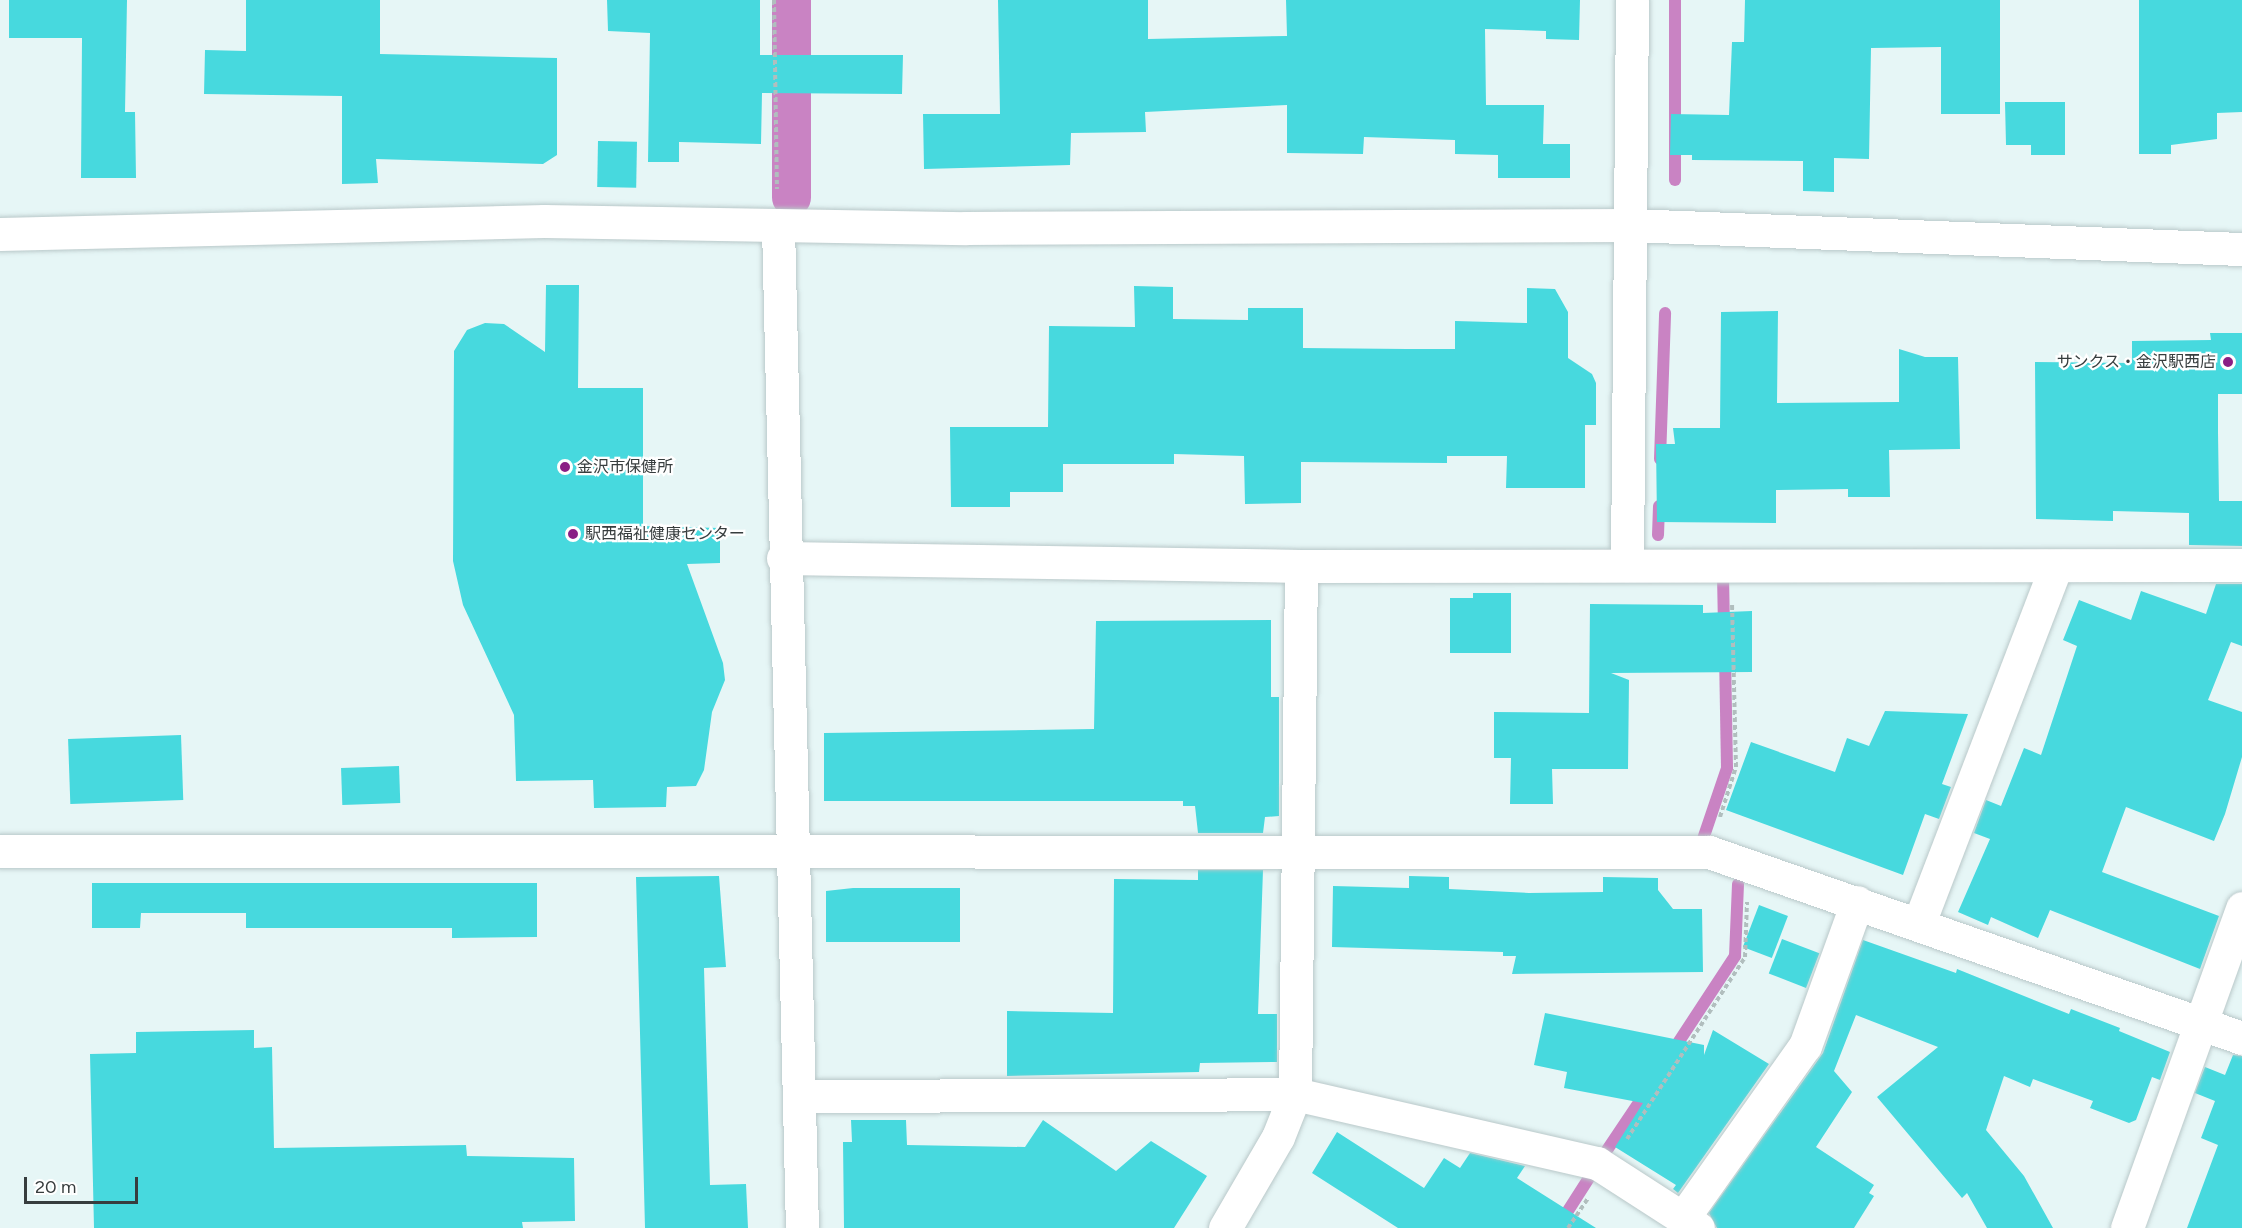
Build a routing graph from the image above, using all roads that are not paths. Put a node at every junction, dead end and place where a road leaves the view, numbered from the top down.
1 (1632, 0) edge
2 (1630, 225) junction
3 (778, 226) junction
4 (0, 234) edge
5 (2242, 249) edge
6 (783, 558) junction
7 (1627, 563) junction
8 (2242, 565) edge
9 (1301, 566) junction
10 (2055, 568) junction
11 (794, 848) junction
12 (0, 851) edge
13 (1298, 851) junction
14 (1857, 902) junction
15 (2242, 908) edge
16 (1919, 923) junction
17 (2199, 1023) junction
18 (2242, 1038) edge
19 (1295, 1094) junction
20 (799, 1096) junction
21 (1691, 1223) edge
22 (2132, 1227) edge
23 (802, 1228) edge
24 (1225, 1228) edge

1 - 2 street
2 - 3 street
2 - 5 street
2 - 7 street
3 - 4 street
3 - 6 street
6 - 9 street
6 - 11 street
7 - 9 street
7 - 10 street
8 - 10 street
9 - 13 street
10 - 16 street
11 - 12 street
11 - 13 street
11 - 20 street
13 - 14 street
13 - 19 street
14 - 16 street
14 - 21 street
15 - 17 street
16 - 17 street
17 - 18 street
17 - 22 street
19 - 20 street
19 - 21 street
19 - 24 street
20 - 23 street

